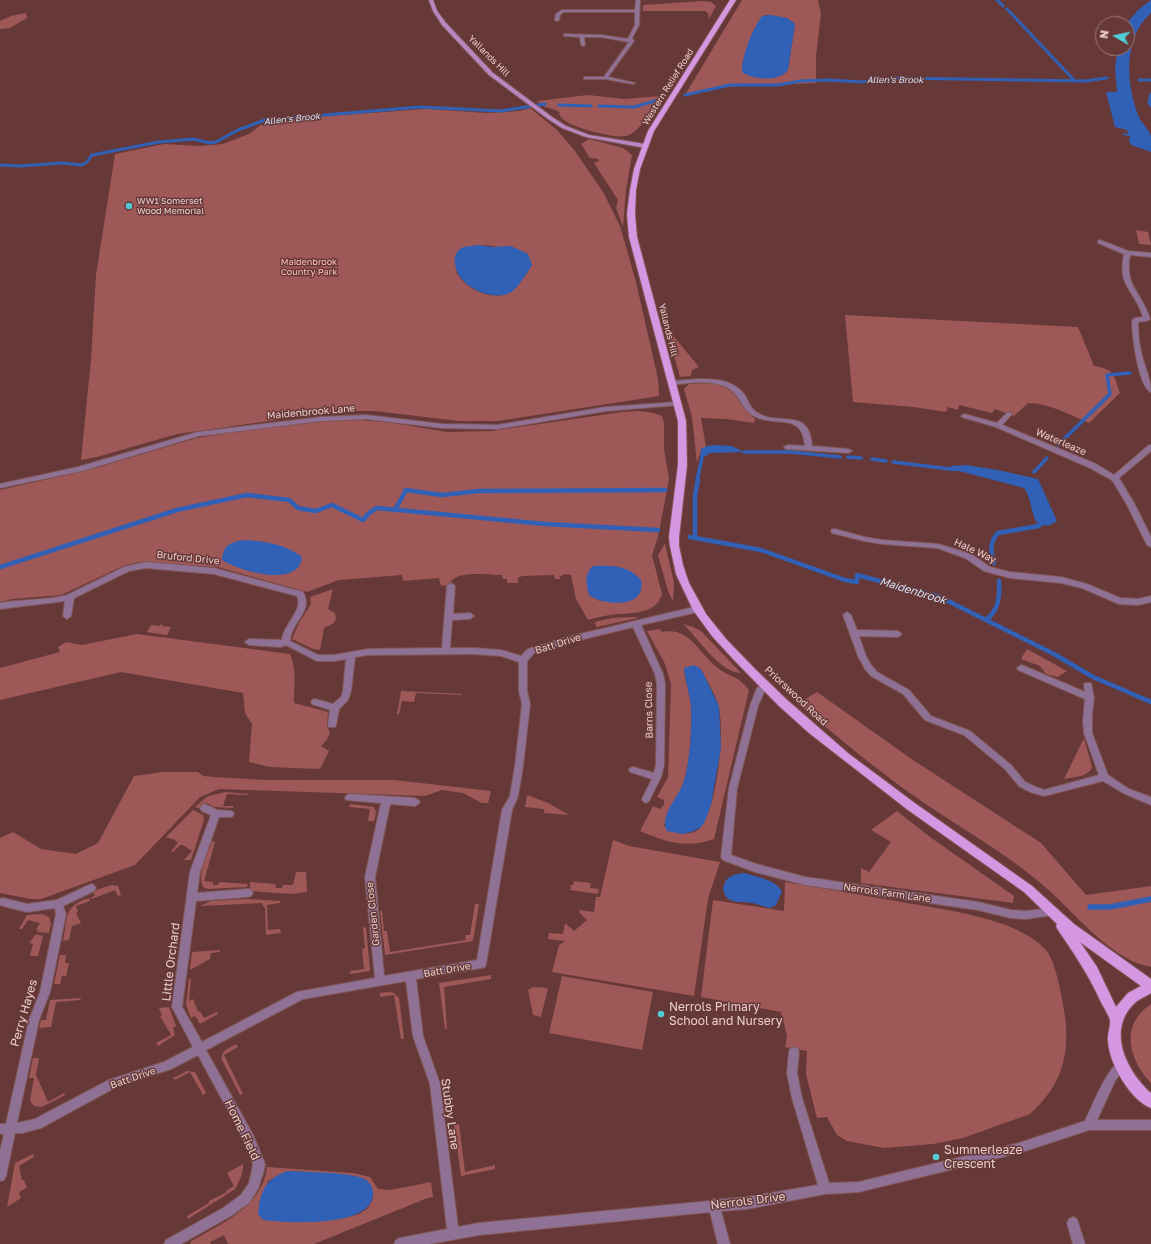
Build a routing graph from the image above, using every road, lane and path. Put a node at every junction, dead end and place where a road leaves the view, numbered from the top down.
1 (431, 0) edge
2 (638, 0) edge
3 (733, 0) edge
4 (562, 5) dead end
5 (562, 11) junction
6 (638, 11) junction
7 (557, 20) dead end
8 (566, 35) dead end
9 (582, 36) junction
10 (632, 41) junction
11 (583, 45) dead end
12 (586, 78) dead end
13 (605, 78) junction
14 (633, 83) dead end
15 (645, 146) junction
16 (631, 214) joint
17 (1100, 242) dead end
18 (1127, 253) junction
19 (1151, 255) edge
20 (1149, 319) edge
21 (672, 383) junction
22 (1151, 390) edge
23 (677, 404) junction
24 (1009, 414) dead end
25 (964, 416) dead end
26 (998, 426) junction
27 (788, 447) dead end
28 (1151, 447) edge
29 (809, 448) junction
30 (848, 451) dead end
31 (1115, 478) junction
32 (0, 486) edge
33 (836, 531) dead end
34 (1151, 546) edge
35 (451, 586) dead end
36 (70, 597) junction
37 (1151, 599) edge
38 (0, 606) edge
39 (698, 609) junction
40 (67, 616) dead end
41 (470, 616) dead end
42 (847, 616) dead end
43 (449, 617) junction
44 (636, 624) junction
45 (855, 633) junction
46 (898, 634) dead end
47 (249, 642) dead end
48 (286, 642) junction
49 (446, 651) junction
50 (351, 655) junction
51 (523, 660) junction
52 (1021, 668) dead end
53 (1088, 685) dead end
54 (765, 686) junction
55 (1090, 698) junction
56 (315, 702) dead end
57 (335, 708) junction
58 (332, 725) dead end
59 (633, 770) dead end
60 (657, 777) junction
61 (1104, 777) junction
62 (349, 798) dead end
63 (646, 798) dead end
64 (386, 800) junction
65 (1151, 801) edge
66 (415, 802) dead end
67 (205, 808) dead end
68 (216, 813) junction
69 (229, 814) dead end
70 (91, 888) dead end
71 (248, 893) dead end
72 (192, 897) junction
73 (3, 902) dead end
74 (58, 904) junction
75 (1053, 915) junction
76 (411, 977) junction
77 (380, 982) junction
78 (1151, 987) edge
79 (1116, 1020) junction
80 (199, 1049) junction
81 (794, 1052) dead end
82 (1121, 1066) junction
83 (1151, 1102) edge
84 (1089, 1125) junction
85 (1151, 1125) edge
86 (5, 1129) edge
87 (0, 1176) edge
88 (825, 1189) junction
89 (714, 1205) junction
90 (1073, 1224) dead end
91 (453, 1234) junction
92 (170, 1244) edge
93 (400, 1244) edge
94 (724, 1244) edge
95 (1079, 1244) edge

1 - 15 street, Yallands Hill
2 - 6 street
3 - 15 main road, Western Relief Road
4 - 5 street
5 - 6 street
5 - 7 street
6 - 10 street
8 - 9 street
9 - 10 street
9 - 11 street
10 - 13 street
12 - 13 street
13 - 14 street
15 - 16 main road, Western Relief Road
16 - 21 main road, Yallands Hill
17 - 18 street
18 - 19 street
18 - 20 street
20 - 22 street
21 - 23 main road, Yallands Hill
21 - 29 street
23 - 32 street, Maidenbrook Lane
23 - 39 main road, Priorswood Road
24 - 26 street
25 - 26 street, Waterleaze
26 - 31 street, Waterleaze
27 - 29 street
28 - 31 street
29 - 30 street
31 - 34 street
33 - 37 street, Hale Way
35 - 43 street
36 - 38 street, Bruford Drive
36 - 40 street
36 - 48 street, Bruford Drive
39 - 44 street, Batt Drive
39 - 54 main road, Priorswood Road
41 - 43 street
42 - 45 street
43 - 49 street
44 - 51 street, Batt Drive
44 - 60 street, Barns Close
45 - 46 street
45 - 61 street
47 - 48 street
48 - 50 street
49 - 50 street
49 - 51 street
50 - 57 street
51 - 76 street, Batt Drive
52 - 55 street
53 - 55 street
54 - 75 main road, Priorswood Road
54 - 75 street, Nerrols Farm Lane
55 - 61 street
56 - 57 street
57 - 58 street
59 - 60 street
60 - 63 street, Barns Close
61 - 65 street
62 - 64 street
64 - 66 street
64 - 77 street, Garden Close
67 - 68 street
68 - 69 street
68 - 72 street, Little Orchard
70 - 74 street
71 - 72 street
72 - 80 street, Little Orchard
73 - 74 street
74 - 86 street, Perry Hayes
75 - 78 main road, Priorswood Road
75 - 79 main road, Priorswood Road
76 - 77 street, Batt Drive
76 - 91 street, Stubby Lane
77 - 80 street, Batt Drive
78 - 79 main road
79 - 82 main road
80 - 86 street, Batt Drive
80 - 92 street, Home Field
81 - 88 street
82 - 83 main road
82 - 84 street
84 - 85 street, Nerrols Drive
84 - 88 street, Nerrols Drive
86 - 87 street
88 - 89 street, Nerrols Drive
89 - 91 street, Nerrols Drive
89 - 94 street
90 - 95 street
91 - 93 street, Nerrols Drive

